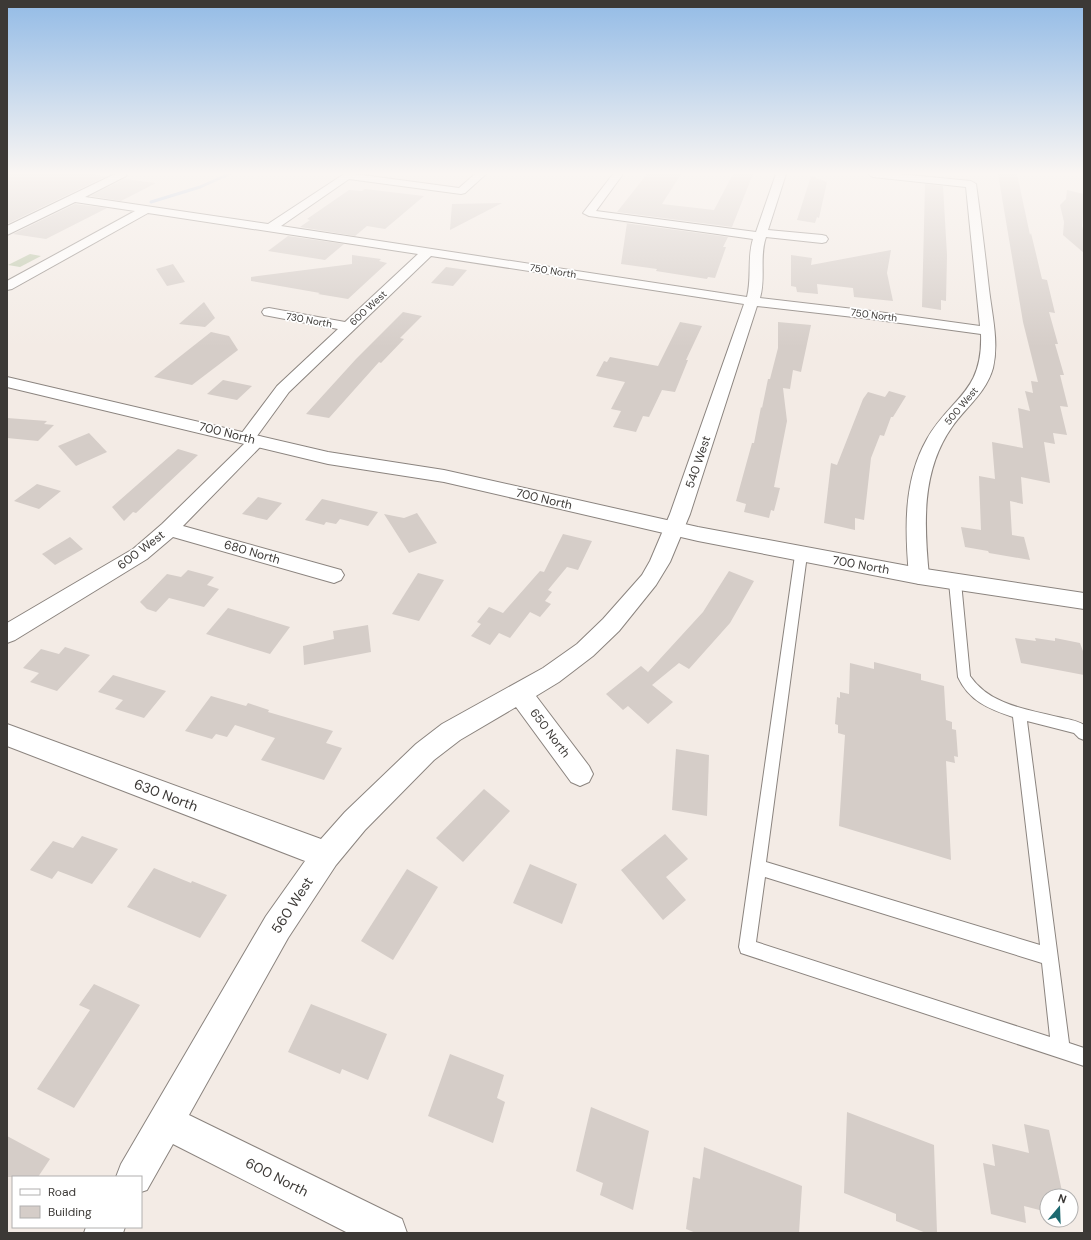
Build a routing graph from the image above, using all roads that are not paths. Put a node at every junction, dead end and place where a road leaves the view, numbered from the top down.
1 (105, 232) edge
2 (295, 232) edge
3 (737, 232) edge
4 (762, 232) edge
5 (976, 232) edge
6 (761, 235) junction
7 (822, 239) dead end
8 (428, 252) junction
9 (7, 286) edge
10 (752, 302) junction
11 (269, 312) dead end
12 (349, 327) junction
13 (987, 331) junction
14 (7, 382) edge
15 (251, 439) junction
16 (169, 529) junction
17 (675, 529) junction
18 (802, 555) junction
19 (334, 575) dead end
20 (919, 576) junction
21 (955, 582) junction
22 (1084, 601) edge
23 (7, 634) edge
24 (519, 692) junction
25 (1019, 713) junction
26 (1084, 734) edge
27 (7, 735) edge
28 (580, 774) dead end
29 (326, 855) junction
30 (758, 867) junction
31 (1050, 957) junction
32 (1061, 1050) junction
33 (1084, 1057) edge
34 (166, 1122) junction
35 (135, 1176) edge
36 (388, 1233) edge

1 - 9 street
2 - 8 street, 750 North
3 - 6 street
4 - 6 street, 540 West
5 - 13 street, 500 West
6 - 7 street
6 - 10 street, 540 West
8 - 10 street, 750 North
8 - 12 street, 600 West
10 - 13 street, 750 North
10 - 17 street, 540 West
11 - 12 street, 730 North
12 - 15 street, 600 West
13 - 20 street, 500 West
14 - 15 street, 700 North
15 - 16 street, 600 West
15 - 17 street, 700 North
16 - 19 street, 680 North
16 - 23 street, 600 West
17 - 18 street, 700 North
17 - 24 street, 540 West
18 - 20 street, 700 North
18 - 30 lane
20 - 21 street, 700 North
21 - 22 street, 700 North
21 - 25 lane
24 - 28 street, 650 North
24 - 29 street, 560 West
25 - 26 lane
25 - 31 lane
27 - 29 street, 630 North
29 - 34 street, 560 West
30 - 31 lane
30 - 32 lane
31 - 32 lane
32 - 33 lane
34 - 35 street, 560 West
34 - 36 street, 600 North

